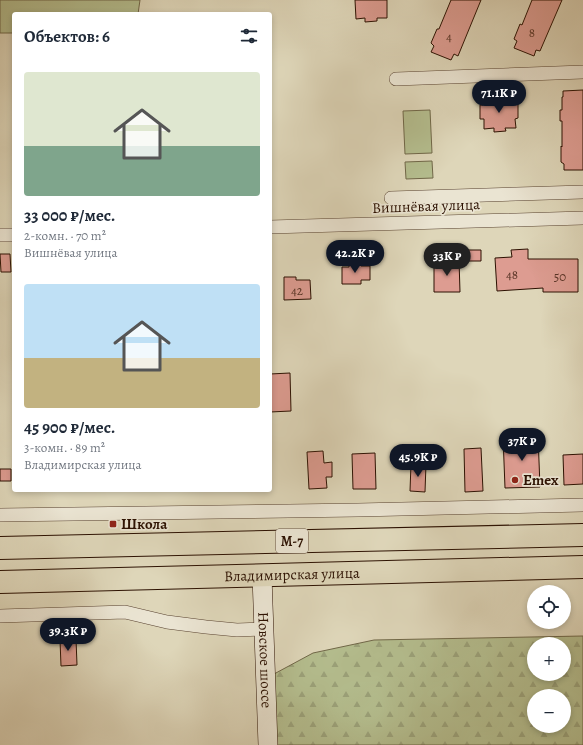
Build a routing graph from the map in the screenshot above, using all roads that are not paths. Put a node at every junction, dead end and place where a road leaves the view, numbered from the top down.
1 (583, 72) edge
2 (396, 79) dead end
3 (583, 192) edge
4 (391, 198) dead end
5 (583, 218) edge
6 (272, 226) edge
7 (0, 235) edge
8 (12, 235) edge
9 (583, 505) edge
10 (0, 515) edge
11 (583, 535) edge
12 (0, 548) edge
13 (583, 567) edge
14 (262, 576) junction
15 (0, 582) edge
16 (0, 616) edge
17 (264, 629) junction
18 (268, 745) edge

1 - 2 street
3 - 4 street
5 - 6 street, Вишнёвая улица
7 - 8 street
9 - 10 street
11 - 12 highway, М-7
13 - 14 highway, Владимирская улица / М-7
14 - 15 highway, Владимирская улица / М-7
14 - 17 street, Новское шоссе
16 - 17 street
17 - 18 street, Новское шоссе

